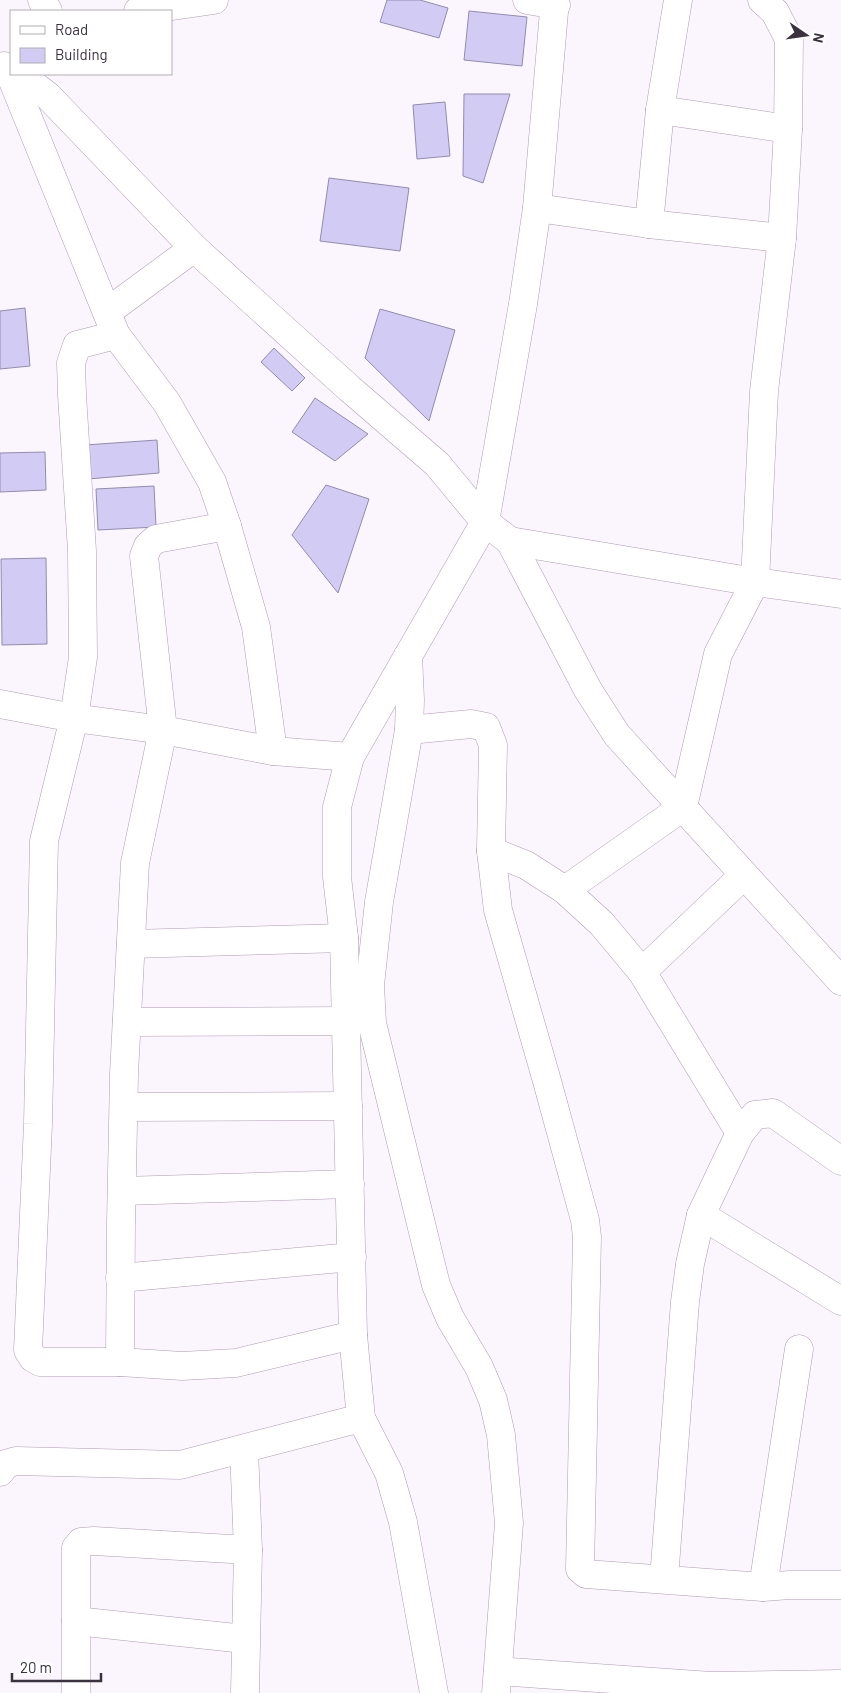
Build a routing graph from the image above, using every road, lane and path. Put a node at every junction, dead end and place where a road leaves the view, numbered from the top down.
1 (214, 0) edge
2 (527, 0) edge
3 (678, 0) edge
4 (762, 0) edge
5 (556, 3) edge
6 (145, 10) edge
7 (21, 75) edge
8 (22, 75) edge
9 (660, 110) junction
10 (788, 130) junction
11 (537, 208) junction
12 (649, 224) junction
13 (782, 238) junction
14 (194, 248) junction
15 (111, 324) junction
16 (485, 522) junction
17 (227, 526) junction
18 (510, 541) junction
19 (756, 582) junction
20 (841, 594) edge
21 (408, 656) junction
22 (0, 704) edge
23 (74, 718) junction
24 (163, 730) junction
25 (409, 730) junction
26 (273, 751) junction
27 (350, 757) junction
28 (682, 807) junction
29 (491, 851) junction
30 (744, 876) junction
31 (566, 890) junction
32 (344, 938) junction
33 (131, 944) junction
34 (642, 972) junction
35 (841, 981) edge
36 (346, 1021) junction
37 (127, 1022) junction
38 (348, 1106) junction
39 (124, 1107) junction
40 (740, 1133) junction
41 (841, 1161) edge
42 (350, 1184) junction
43 (122, 1191) junction
44 (701, 1215) junction
45 (352, 1257) junction
46 (120, 1278) junction
47 (841, 1301) edge
48 (353, 1335) junction
49 (799, 1350) dead end
50 (120, 1362) junction
51 (361, 1418) junction
52 (244, 1449) junction
53 (0, 1472) edge
54 (248, 1550) junction
55 (664, 1579) junction
56 (841, 1585) edge
57 (764, 1586) junction
58 (76, 1621) junction
59 (245, 1640) junction
60 (497, 1682) edge
61 (841, 1684) edge
62 (711, 1690) edge
63 (76, 1693) edge
64 (245, 1693) edge
65 (434, 1693) edge

1 - 6 street
2 - 5 street
3 - 9 street
4 - 10 street
5 - 11 street
7 - 15 street
8 - 14 street
9 - 10 street
9 - 12 street
10 - 13 street
11 - 12 street
11 - 16 street
12 - 13 street
13 - 19 street
14 - 15 street
14 - 16 street
15 - 17 street
15 - 23 street
16 - 18 street
16 - 21 street
17 - 24 street
17 - 26 street
18 - 19 street
18 - 28 street
19 - 20 street
19 - 28 street
21 - 25 street
21 - 27 street
22 - 23 street
23 - 24 street
23 - 50 street
24 - 26 street
24 - 33 street
25 - 29 street
25 - 60 street
26 - 27 street
27 - 32 street
28 - 30 street
28 - 31 street
29 - 31 street
29 - 55 street
30 - 34 street
30 - 35 street
31 - 34 street
32 - 33 street
32 - 36 street
33 - 37 street
34 - 40 street
36 - 37 street
36 - 38 street
37 - 39 street
38 - 39 street
38 - 42 street
39 - 43 street
40 - 41 street
40 - 44 street
42 - 43 street
42 - 45 street
43 - 46 street
44 - 47 street
44 - 55 street
45 - 46 street
45 - 48 street
46 - 50 street
48 - 50 street
48 - 51 street
49 - 57 street
51 - 52 street
51 - 65 street
52 - 53 street
52 - 54 street
54 - 58 street
54 - 59 street
55 - 57 street
56 - 57 street
58 - 59 street
58 - 63 street
59 - 64 street
60 - 62 street
61 - 62 street

